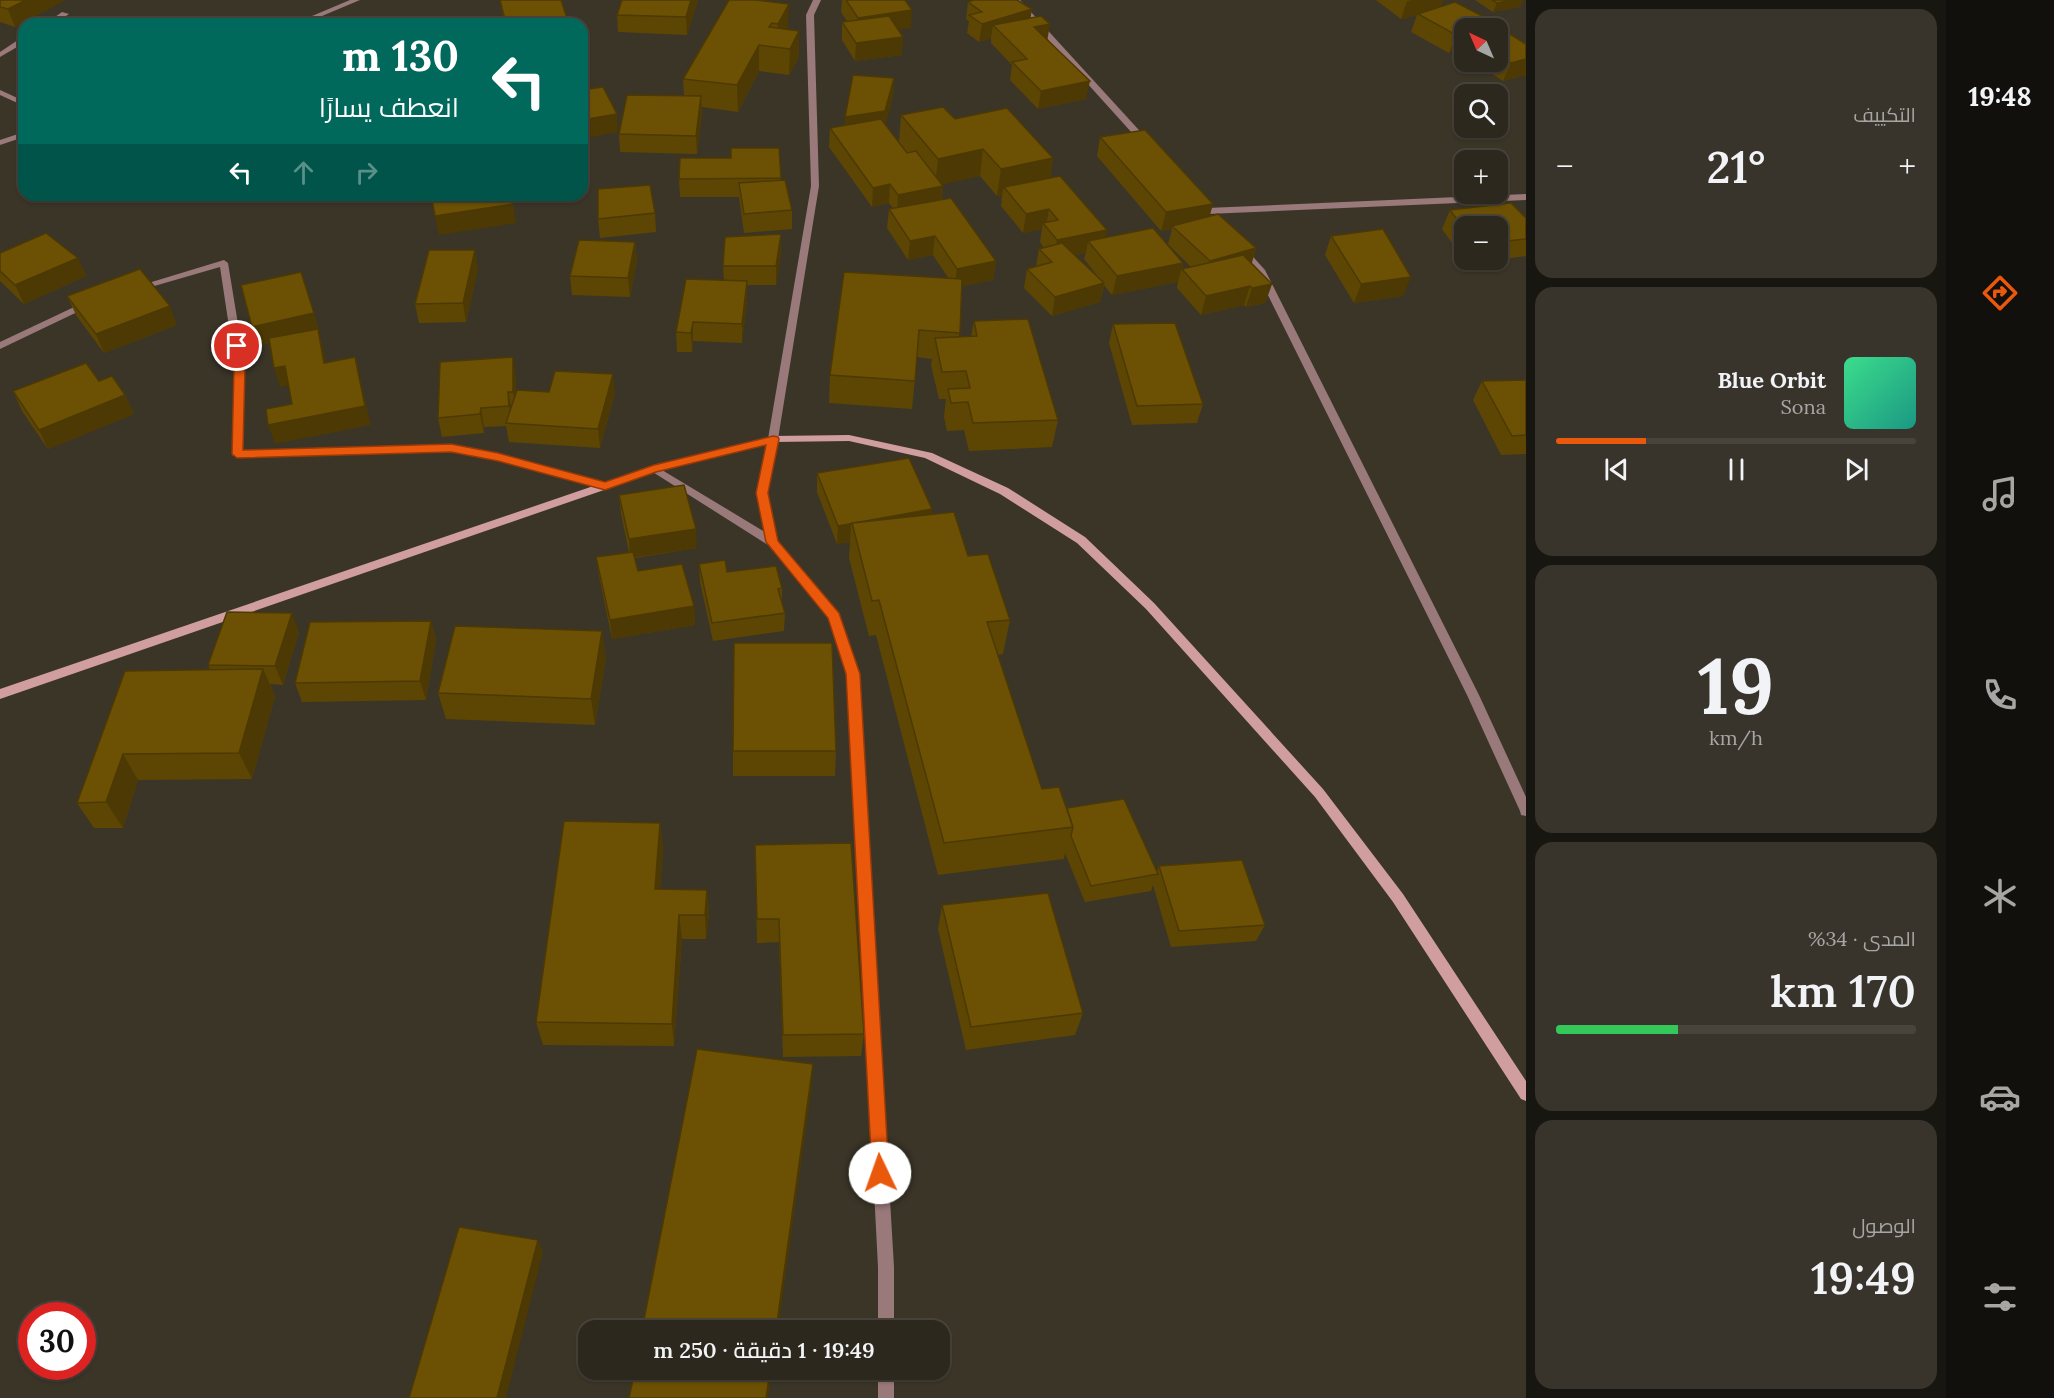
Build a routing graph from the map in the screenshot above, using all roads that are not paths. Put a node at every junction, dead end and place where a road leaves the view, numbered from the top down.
1 (356, 0) edge
2 (817, 0) edge
3 (1016, 0) edge
4 (65, 14) dead end
5 (59, 18) edge
6 (312, 18) edge
7 (18, 43) edge
8 (0, 55) edge
9 (0, 92) edge
10 (18, 101) edge
11 (18, 136) edge
12 (0, 143) edge
13 (1152, 150) edge
14 (1526, 197) edge
15 (1199, 202) edge
16 (1207, 211) junction
17 (1214, 219) edge
18 (1237, 245) edge
19 (127, 291) edge
20 (94, 300) edge
21 (0, 346) edge
22 (773, 439) junction
23 (654, 469) junction
24 (605, 486) junction
25 (772, 542) junction
26 (0, 694) edge
27 (1526, 812) edge
28 (1526, 1094) edge
29 (886, 1320) edge
30 (886, 1380) edge
31 (886, 1398) edge

1 - 6 street
2 - 22 street
3 - 13 street
4 - 5 street
7 - 8 street
9 - 10 street
11 - 12 street
14 - 16 street
15 - 16 street
16 - 17 street
18 - 27 street
19 - 24 street
20 - 21 street
22 - 23 street
22 - 25 street
22 - 28 street
23 - 24 street
23 - 25 street
24 - 26 street
25 - 29 street
30 - 31 street

